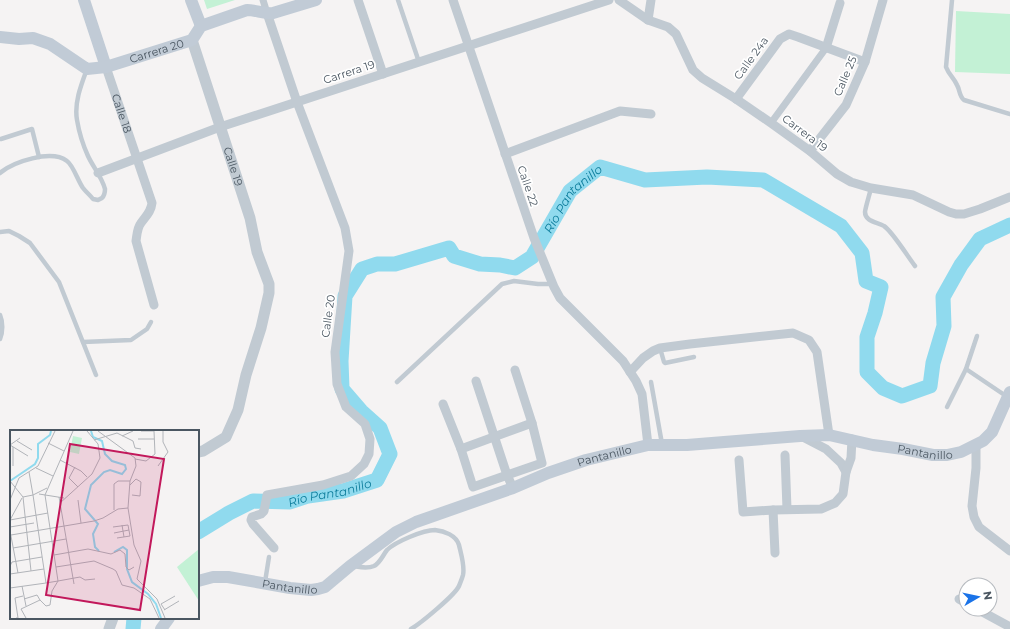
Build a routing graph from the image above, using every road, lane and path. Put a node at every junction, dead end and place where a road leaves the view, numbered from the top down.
1 (84, 0) edge
2 (191, 0) edge
3 (263, 0) edge
4 (316, 0) edge
5 (358, 0) edge
6 (398, 0) edge
7 (453, 0) edge
8 (610, 0) edge
9 (619, 0) edge
10 (651, 0) edge
11 (883, 0) edge
12 (952, 0) edge
13 (840, 3) dead end
14 (267, 14) junction
15 (648, 20) junction
16 (201, 26) junction
17 (0, 37) edge
18 (192, 40) junction
19 (469, 46) junction
20 (826, 48) junction
21 (418, 62) junction
22 (865, 62) junction
23 (106, 67) junction
24 (87, 68) junction
25 (383, 74) junction
26 (736, 99) junction
27 (297, 102) junction
28 (651, 114) dead end
29 (1010, 114) edge
30 (771, 123) junction
31 (220, 126) junction
32 (1, 139) dead end
33 (810, 151) junction
34 (505, 154) junction
35 (39, 157) junction
36 (137, 158) junction
37 (98, 173) junction
38 (0, 174) edge
39 (871, 188) junction
40 (1010, 196) edge
41 (0, 232) edge
42 (914, 266) dead end
43 (552, 284) junction
44 (154, 305) dead end
45 (0, 315) edge
46 (151, 322) dead end
47 (976, 336) dead end
48 (0, 339) edge
49 (83, 342) junction
50 (660, 348) junction
51 (694, 357) dead end
52 (643, 358) junction
53 (623, 361) junction
54 (966, 369) junction
55 (515, 370) dead end
56 (630, 372) junction
57 (96, 374) dead end
58 (476, 381) dead end
59 (397, 382) dead end
60 (651, 382) dead end
61 (1009, 395) edge
62 (444, 404) dead end
63 (947, 407) dead end
64 (532, 423) junction
65 (829, 435) junction
66 (495, 436) junction
67 (800, 436) junction
68 (852, 439) junction
69 (976, 444) junction
70 (648, 445) junction
71 (663, 446) junction
72 (461, 449) junction
73 (199, 452) edge
74 (785, 455) dead end
75 (739, 460) dead end
76 (846, 472) junction
77 (508, 476) junction
78 (513, 488) junction
79 (787, 509) junction
80 (773, 510) junction
81 (274, 548) dead end
82 (1010, 551) edge
83 (775, 553) dead end
84 (269, 557) dead end
85 (350, 566) junction
86 (199, 581) edge
87 (265, 584) junction
88 (992, 617) edge
89 (113, 619) edge
90 (168, 619) edge
91 (1010, 627) edge
92 (109, 629) edge
93 (161, 629) edge
94 (411, 629) edge

1 - 23 main road, Calle 18
2 - 16 main road
3 - 14 street, Calle 20
4 - 14 main road
5 - 25 street
6 - 21 lane
7 - 19 street, Calle 22
8 - 19 street, Carrera 19
9 - 15 street, Carrera 19
10 - 15 street
11 - 22 street, Calle 25
12 - 29 lane
13 - 20 street
14 - 16 main road
14 - 27 street, Calle 20
15 - 26 street, Carrera 19
16 - 18 main road, Carrera 20
17 - 24 main road
18 - 23 main road, Carrera 20
18 - 31 street, Calle 19
19 - 21 street, Carrera 19
19 - 34 street, Calle 22
20 - 22 street
20 - 26 street, Calle 24a
20 - 30 street
21 - 25 street, Carrera 19
22 - 33 street, Calle 25
23 - 24 main road, Carrera 20
23 - 36 street, Calle 18
24 - 37 lane
25 - 27 street, Carrera 19
26 - 30 street, Carrera 19
27 - 31 street, Carrera 19
27 - 81 street, Calle 20
28 - 34 street
30 - 33 street, Carrera 19
31 - 36 street, Carrera 19
31 - 73 street, Calle 19
32 - 35 lane
33 - 39 street, Carrera 19
34 - 43 street, Calle 22
35 - 37 lane
35 - 38 lane
36 - 37 street, Carrera 19
36 - 44 street, Calle 18
39 - 40 street, Carrera 19
39 - 42 lane
41 - 49 lane
43 - 53 street, Calle 22
43 - 59 lane
45 - 48 lane
46 - 49 lane
47 - 54 lane
49 - 57 lane
50 - 51 lane
50 - 52 street
50 - 65 street
52 - 53 street
52 - 56 street
53 - 56 street, Calle 22
54 - 61 lane
54 - 63 lane
55 - 64 street
56 - 70 street, Calle 22
58 - 66 street
60 - 71 lane
61 - 69 main road, Pantanillo
62 - 72 street
64 - 66 street
64 - 77 street
65 - 67 main road, Pantanillo
65 - 68 main road, Pantanillo
66 - 72 street
66 - 77 street
67 - 71 main road, Pantanillo
67 - 76 street
68 - 69 main road, Pantanillo
68 - 76 street
69 - 82 street
70 - 71 main road, Pantanillo
70 - 78 main road, Pantanillo
72 - 77 street
74 - 79 street
75 - 80 street
76 - 79 street
77 - 78 street
78 - 85 main road, Pantanillo
79 - 80 street
80 - 83 street
84 - 87 lane
85 - 87 main road, Pantanillo
85 - 94 lane
86 - 87 main road, Pantanillo
88 - 91 street
89 - 92 street
90 - 93 main road

